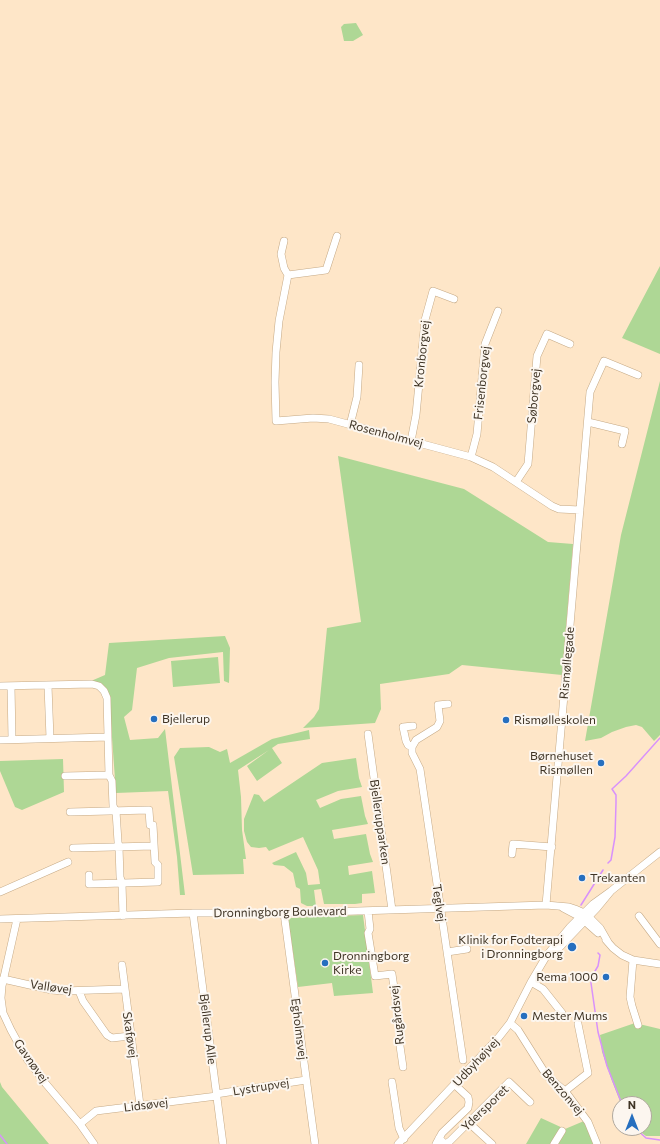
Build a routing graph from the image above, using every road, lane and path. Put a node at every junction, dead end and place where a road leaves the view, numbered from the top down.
1 (337, 236) dead end
2 (284, 241) dead end
3 (288, 275) junction
4 (454, 299) dead end
5 (498, 311) dead end
6 (570, 344) dead end
7 (359, 365) dead end
8 (638, 375) dead end
9 (588, 422) junction
10 (350, 425) junction
11 (411, 441) junction
12 (622, 444) dead end
13 (471, 457) junction
14 (516, 482) junction
15 (580, 510) junction
16 (0, 686) edge
17 (11, 686) junction
18 (48, 686) junction
19 (448, 704) dead end
20 (413, 726) dead end
21 (368, 734) dead end
22 (108, 737) junction
23 (50, 738) junction
24 (12, 739) junction
25 (0, 740) edge
26 (412, 747) junction
27 (109, 775) junction
28 (65, 776) dead end
29 (116, 811) junction
30 (70, 812) dead end
31 (154, 846) junction
32 (552, 846) junction
33 (119, 847) junction
34 (73, 848) dead end
35 (660, 852) edge
36 (512, 854) dead end
37 (68, 862) dead end
38 (88, 876) dead end
39 (122, 884) junction
40 (0, 892) edge
41 (546, 905) junction
42 (440, 908) junction
43 (392, 910) junction
44 (368, 911) junction
45 (193, 913) junction
46 (284, 913) junction
47 (123, 916) junction
48 (639, 916) dead end
49 (584, 917) junction
50 (0, 919) edge
51 (17, 919) junction
52 (660, 944) edge
53 (467, 949) dead end
54 (447, 952) junction
55 (633, 960) junction
56 (660, 964) edge
57 (122, 965) dead end
58 (3, 979) junction
59 (531, 982) junction
60 (124, 989) junction
61 (79, 991) junction
62 (562, 1013) dead end
63 (510, 1022) junction
64 (578, 1024) dead end
65 (638, 1025) dead end
66 (130, 1036) junction
67 (463, 1060) dead end
68 (403, 1067) dead end
69 (306, 1080) junction
70 (392, 1082) dead end
71 (454, 1084) junction
72 (565, 1091) junction
73 (217, 1095) junction
74 (530, 1102) dead end
75 (140, 1106) junction
76 (469, 1123) junction
77 (80, 1124) junction
78 (562, 1131) dead end
79 (401, 1141) edge
80 (438, 1141) edge
81 (94, 1144) edge
82 (223, 1144) edge
83 (315, 1144) edge
84 (492, 1144) edge
85 (554, 1144) edge
86 (597, 1144) edge

1 - 3 street
2 - 3 street
3 - 10 street, Rosenholmvej
4 - 11 street, Kronborgvej
5 - 13 street, Frisenborgvej
6 - 14 street, Søborgvej
7 - 10 street
8 - 9 street, Rismøllegade
9 - 12 street
9 - 15 street, Rismøllegade
10 - 11 street, Rosenholmvej
11 - 13 street, Rosenholmvej
13 - 14 street, Rosenholmvej
14 - 15 street, Rosenholmvej
15 - 32 street, Rismøllegade
16 - 17 street
17 - 18 street
17 - 24 street
18 - 22 street
18 - 23 street
19 - 26 street
20 - 26 street, Teglvej
21 - 43 street, Bjellerupparken
22 - 23 street
22 - 27 street
23 - 24 street
24 - 25 street
26 - 42 street, Teglvej
27 - 28 street
27 - 29 street
29 - 30 street
29 - 31 street
29 - 33 street
31 - 33 street
31 - 39 street
32 - 36 street
32 - 41 street, Rismøllegade
33 - 34 street
33 - 39 street
35 - 49 street, Udbyhøjvej
37 - 40 street
38 - 39 street
39 - 47 street
41 - 42 street, Dronningborg Boulevard
41 - 49 street, Dronningborg Boulevard
42 - 43 street, Dronningborg Boulevard
42 - 54 street, Teglvej
43 - 44 street, Dronningborg Boulevard
44 - 46 street, Dronningborg Boulevard
44 - 68 street, Rugårdsvej
45 - 46 street, Dronningborg Boulevard
45 - 47 street, Dronningborg Boulevard
45 - 73 street, Bjellerup Alle
46 - 69 street, Egholmsvej
47 - 51 street, Dronningborg Boulevard
48 - 52 street
49 - 55 street, Dronningborg Boulevard
49 - 59 street, Udbyhøjvej
50 - 51 street, Dronningborg Boulevard
51 - 58 street, Gavnøvej
53 - 54 street
54 - 67 street, Teglvej
55 - 56 street
55 - 65 street
57 - 60 street, Skaføvej
58 - 61 street, Valløvej
58 - 77 street, Gavnøvej
59 - 62 street
59 - 63 street, Udbyhøjvej
60 - 61 street, Valløvej
60 - 66 street, Skaføvej
61 - 66 street
63 - 71 street, Udbyhøjvej
63 - 72 street, Benzonvej
64 - 72 street
66 - 75 street, Skaføvej
69 - 73 street, Lystrupvej
69 - 83 street, Egholmsvej
70 - 79 street
71 - 79 street, Udbyhøjvej
71 - 80 street
72 - 86 street, Benzonvej
73 - 75 street, Lidsøvej
73 - 82 street, Bjellerup Alle
74 - 76 street, Ydersporet
75 - 77 street, Lidsøvej
76 - 80 street, Ydersporet
76 - 84 street
77 - 81 street, Gavnøvej
78 - 85 street

